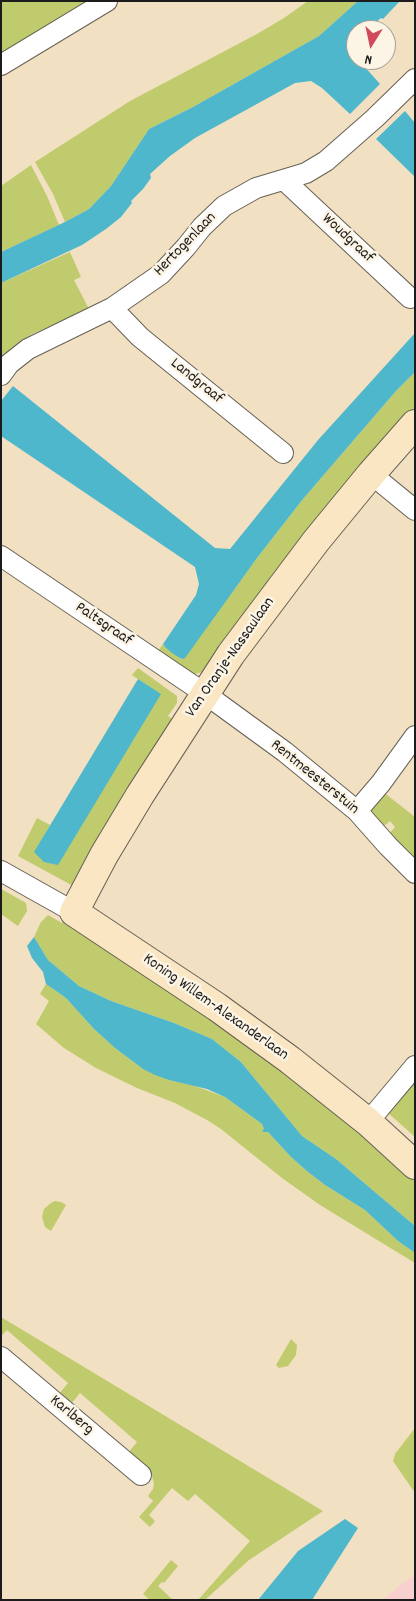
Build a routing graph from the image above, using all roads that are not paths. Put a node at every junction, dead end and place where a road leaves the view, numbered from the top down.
1 (107, 1) edge
2 (1, 65) edge
3 (415, 79) edge
4 (284, 180) junction
5 (410, 298) dead end
6 (112, 308) junction
7 (1, 375) edge
8 (415, 424) edge
9 (283, 453) dead end
10 (371, 474) junction
11 (415, 510) edge
12 (1, 556) edge
13 (204, 694) junction
14 (415, 736) edge
15 (357, 811) junction
16 (1, 871) edge
17 (415, 873) edge
18 (74, 912) junction
19 (415, 1066) edge
20 (368, 1122) junction
21 (415, 1165) edge
22 (1, 1357) edge
23 (141, 1475) dead end

1 - 2 street
3 - 4 street, Hertogenlaan
4 - 5 street, Woudgraaf
4 - 6 street, Hertogenlaan
6 - 7 street, Hertogenlaan
6 - 9 street, Landgraaf
8 - 10 street, Van Oranje-Nassaulaan
10 - 11 street
10 - 13 street, Van Oranje-Nassaulaan
12 - 13 street, Paltsgraaf
13 - 15 street, Rentmeesterstuin
13 - 18 street, Van Oranje-Nassaulaan
14 - 15 street
15 - 17 street, Rentmeesterstuin
16 - 18 street, Koning Willem-Alexanderlaan
18 - 20 street, Koning Willem-Alexanderlaan
19 - 20 street
20 - 21 street, Koning Willem-Alexanderlaan
22 - 23 street, Karlberg

